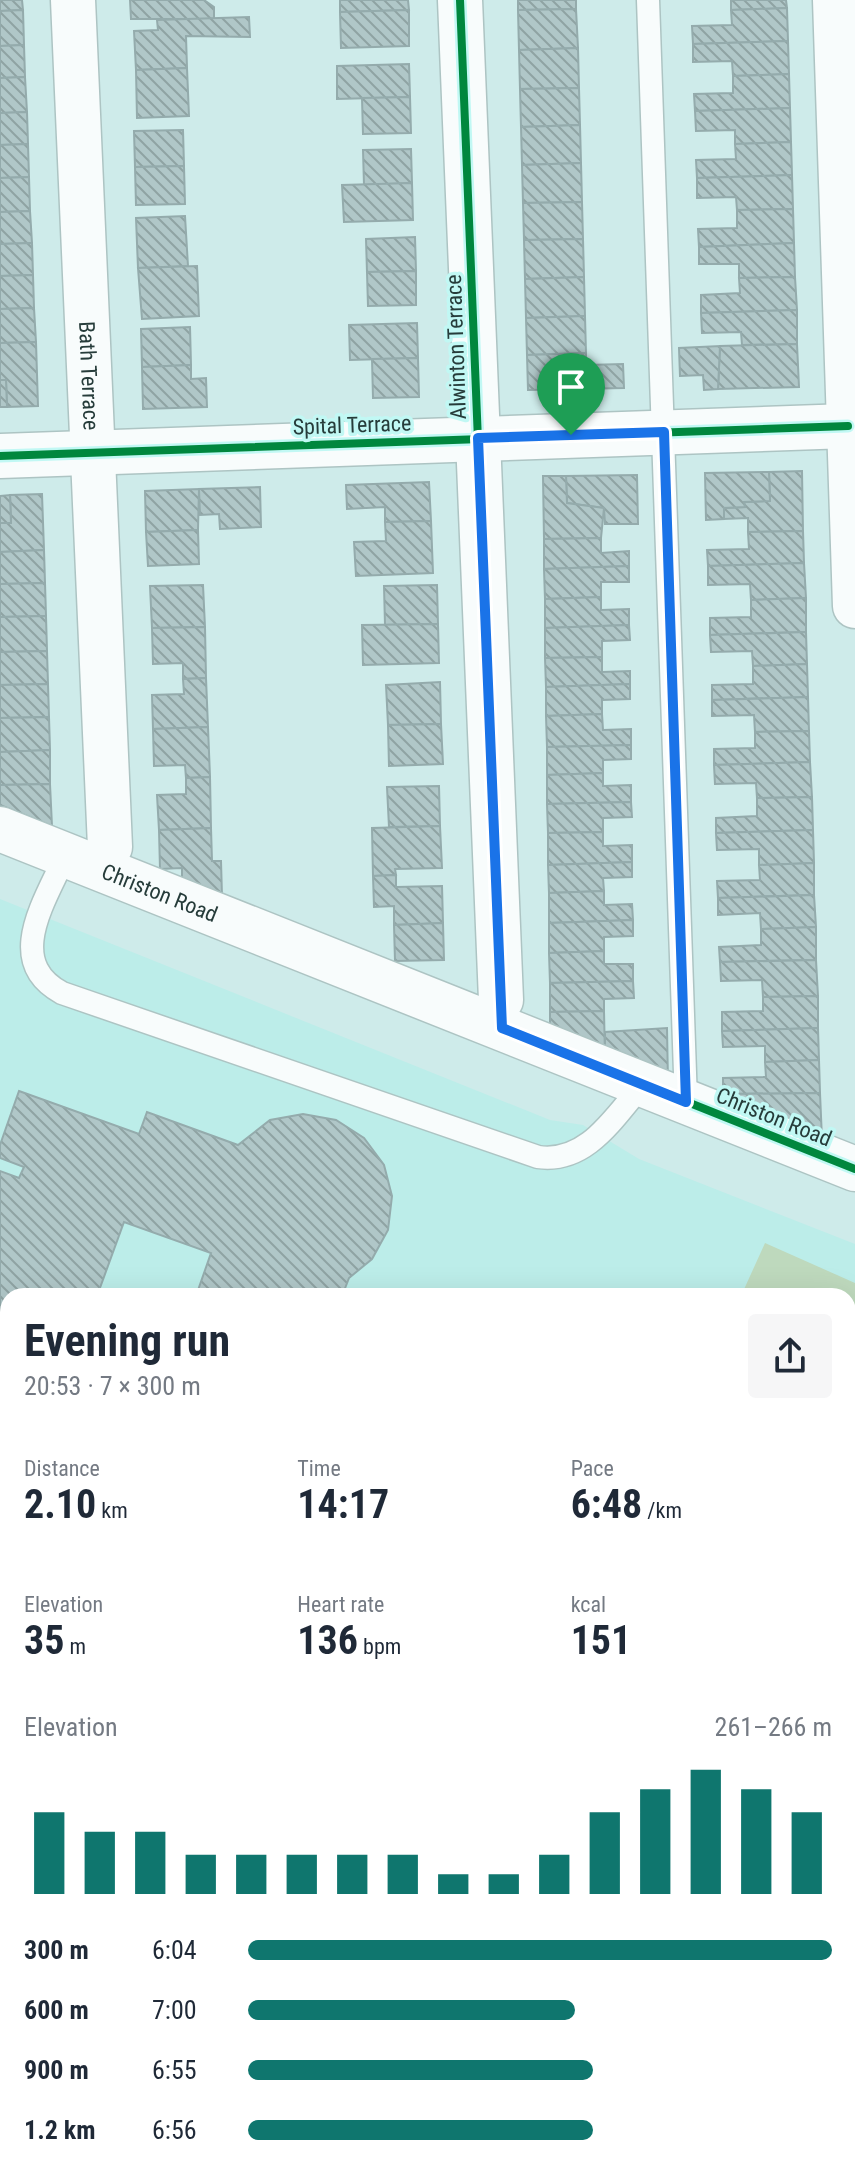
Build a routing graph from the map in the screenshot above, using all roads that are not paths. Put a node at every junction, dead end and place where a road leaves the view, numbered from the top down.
1 (73, 0) edge
2 (460, 0) edge
3 (648, 0) edge
4 (835, 0) edge
5 (848, 426) junction
6 (664, 432) junction
7 (478, 438) junction
8 (93, 452) junction
9 (0, 456) edge
10 (855, 606) edge
11 (0, 829) edge
12 (110, 847) dead end
13 (66, 854) junction
14 (501, 1000) dead end
15 (643, 1084) junction
16 (686, 1102) junction
17 (855, 1169) edge

1 - 8 street, Bath Terrace
2 - 7 street, Alwinton Terrace
3 - 6 lane
4 - 5 street
5 - 6 street, Spital Terrace
5 - 10 street
6 - 7 street, Spital Terrace
6 - 16 lane
7 - 8 street, Spital Terrace
7 - 14 street, Alwinton Terrace
8 - 9 street, Spital Terrace
8 - 12 street, Bath Terrace
11 - 13 street, Christon Road
13 - 15 street, Christon Road
13 - 15 lane
15 - 16 street, Christon Road
16 - 17 street, Christon Road

